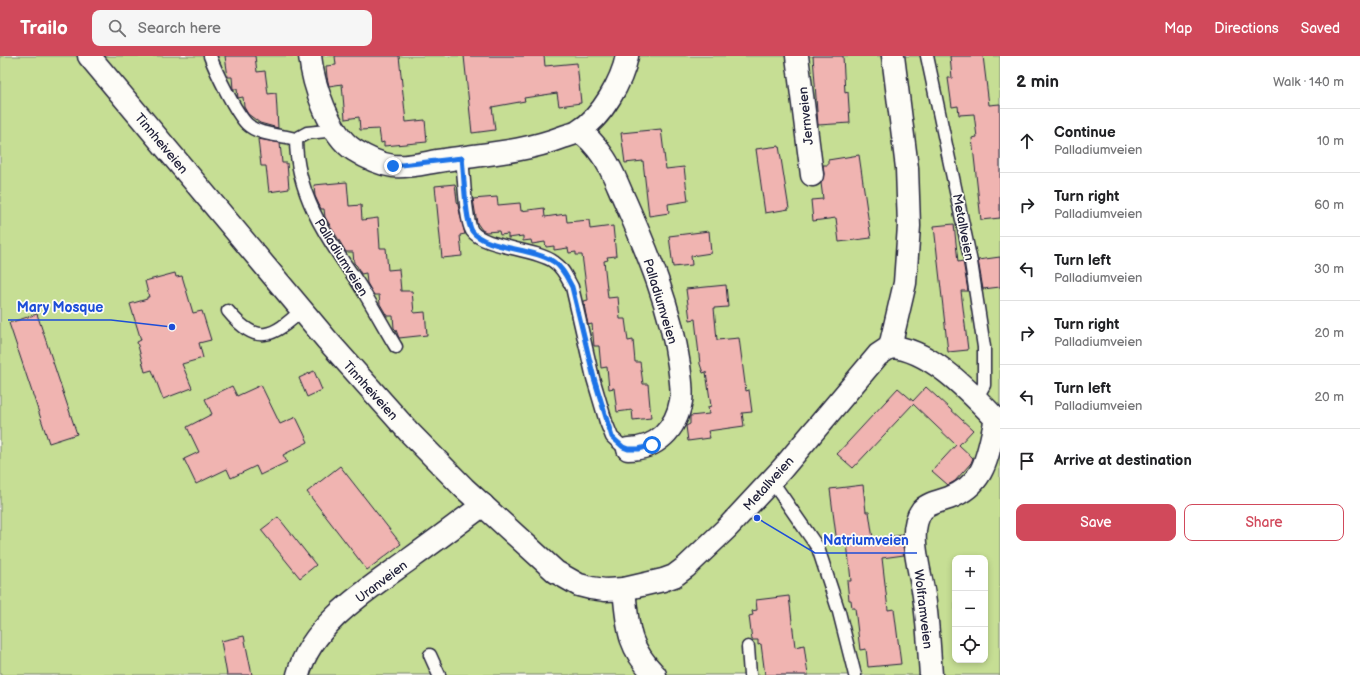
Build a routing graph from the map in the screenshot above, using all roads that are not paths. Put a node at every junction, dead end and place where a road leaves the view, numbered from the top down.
1 (210, 56) edge
2 (310, 56) edge
3 (627, 56) edge
4 (797, 56) edge
5 (893, 56) edge
6 (927, 56) edge
7 (97, 59) edge
8 (336, 130) junction
9 (579, 131) junction
10 (296, 139) junction
11 (462, 158) junction
12 (812, 175) dead end
13 (302, 310) junction
14 (228, 311) dead end
15 (396, 347) dead end
16 (890, 347) junction
17 (976, 398) junction
18 (998, 421) edge
19 (628, 449) joint
20 (771, 480) junction
21 (484, 505) junction
22 (624, 589) junction
23 (748, 646) dead end
24 (430, 655) dead end
25 (298, 675) edge
26 (439, 675) edge
27 (654, 675) edge
28 (750, 675) edge
29 (855, 675) edge
30 (928, 675) edge
31 (931, 675) edge

1 - 10 lane
2 - 8 street
3 - 9 street
4 - 12 street, Jernveien
5 - 16 street
6 - 17 lane, Metallveien
7 - 13 street, Tinnheiveien
8 - 10 lane
8 - 11 street
9 - 11 street
9 - 19 street, Palladiumveien
10 - 15 lane, Palladiumveien
11 - 19 lane, Palladiumveien
13 - 14 lane
13 - 21 street, Tinnheiveien
16 - 17 street
16 - 20 street, Metallveien
17 - 18 street
18 - 31 street, Wolframveien
20 - 22 street, Metallveien
20 - 29 lane
21 - 22 street, Tinnheiveien
21 - 25 street, Uranveien
22 - 27 street
23 - 28 lane
24 - 26 lane
30 - 31 lane, Wolframveien

